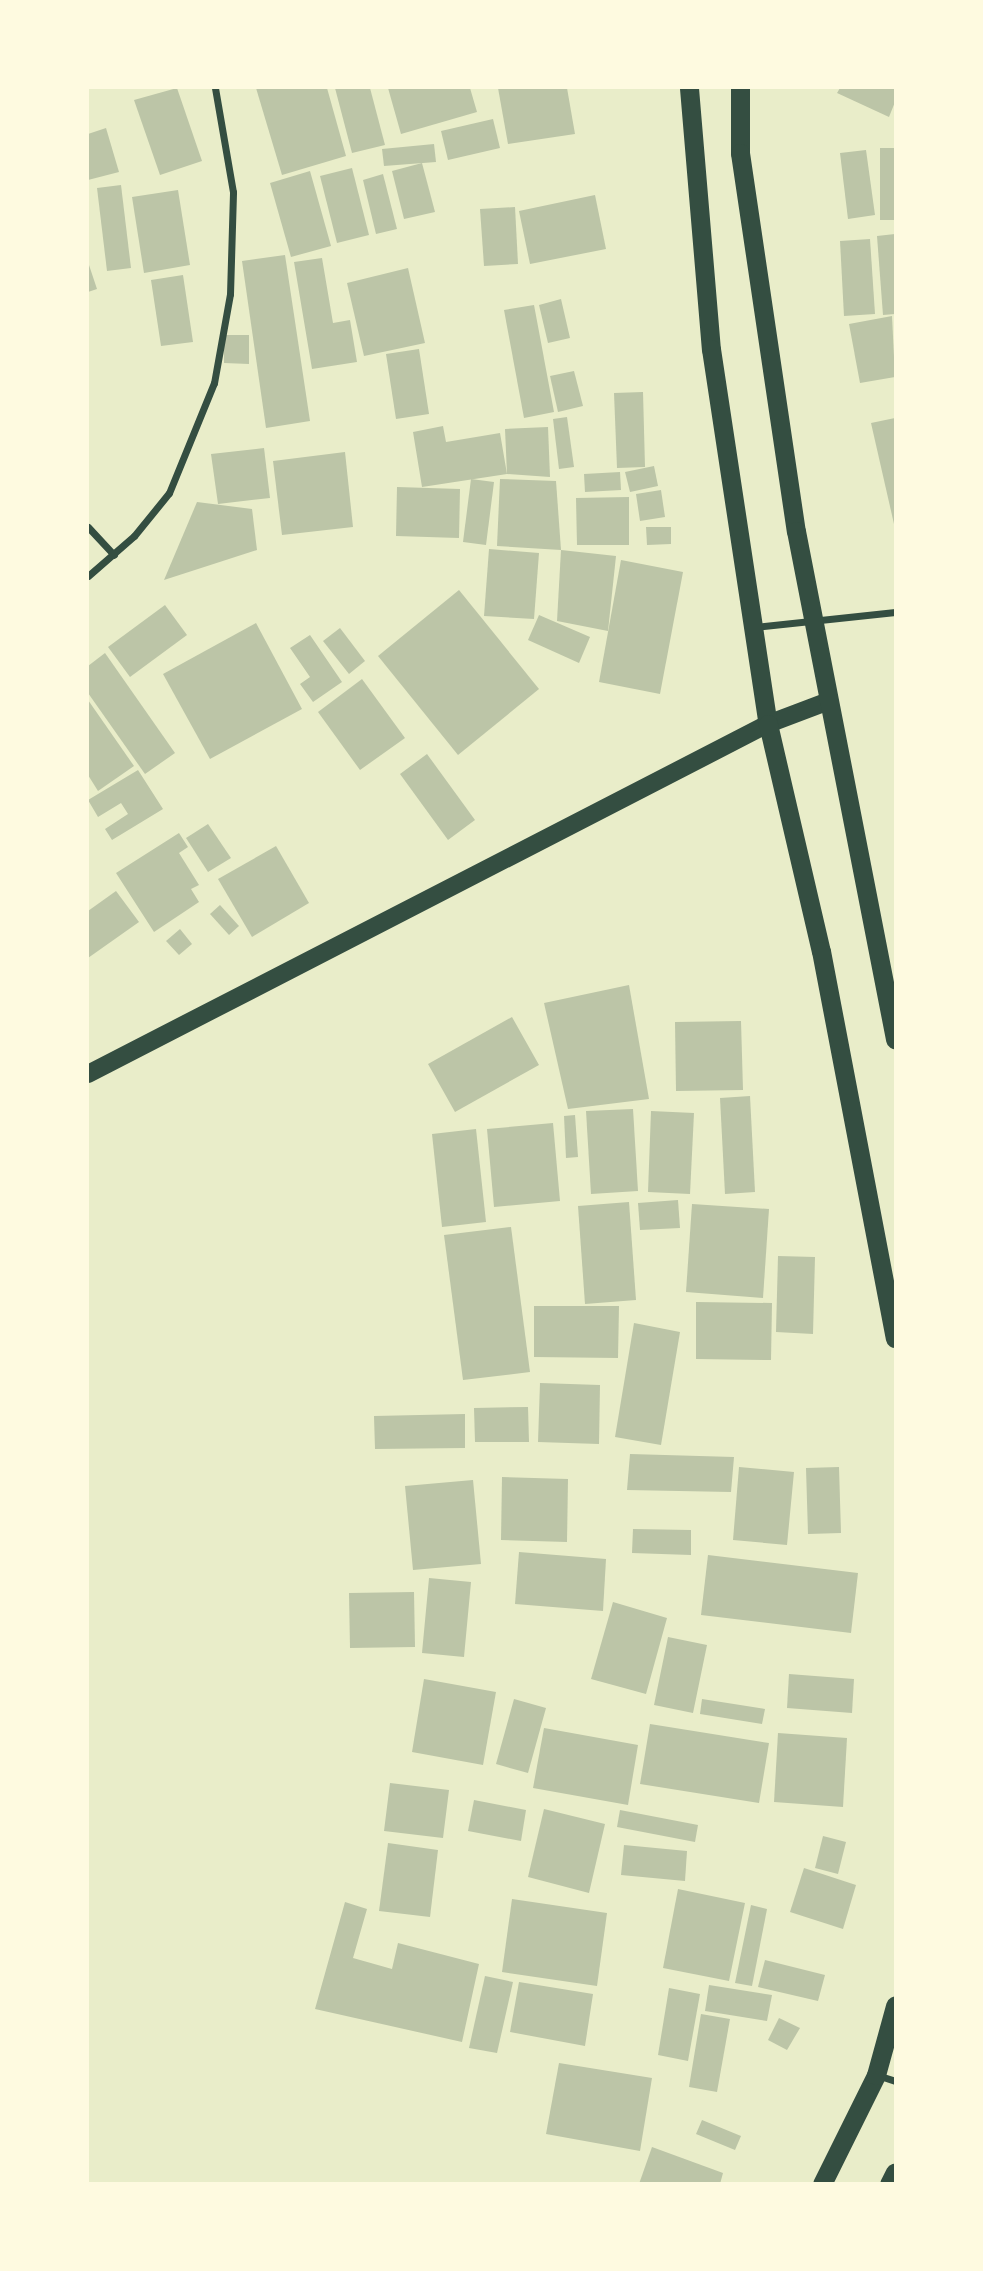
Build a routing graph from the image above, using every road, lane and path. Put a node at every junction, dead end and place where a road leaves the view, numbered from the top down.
1 (215, 88) edge
2 (689, 88) edge
3 (740, 88) edge
4 (88, 527) edge
5 (114, 555) junction
6 (88, 576) edge
7 (895, 612) edge
8 (814, 621) junction
9 (753, 627) junction
10 (829, 701) junction
11 (768, 724) junction
12 (895, 1039) edge
13 (88, 1074) edge
14 (895, 1338) edge
15 (895, 2006) edge
16 (876, 2075) junction
17 (895, 2081) edge
18 (895, 2172) edge
19 (822, 2183) edge
20 (890, 2183) edge

1 - 5 street
2 - 9 highway
3 - 8 highway
4 - 5 street
5 - 6 street
7 - 8 street
8 - 9 street
8 - 10 highway
9 - 11 highway
10 - 11 main road
10 - 12 highway
11 - 13 main road
11 - 14 highway
15 - 16 highway
16 - 17 street
16 - 19 highway
18 - 20 highway

